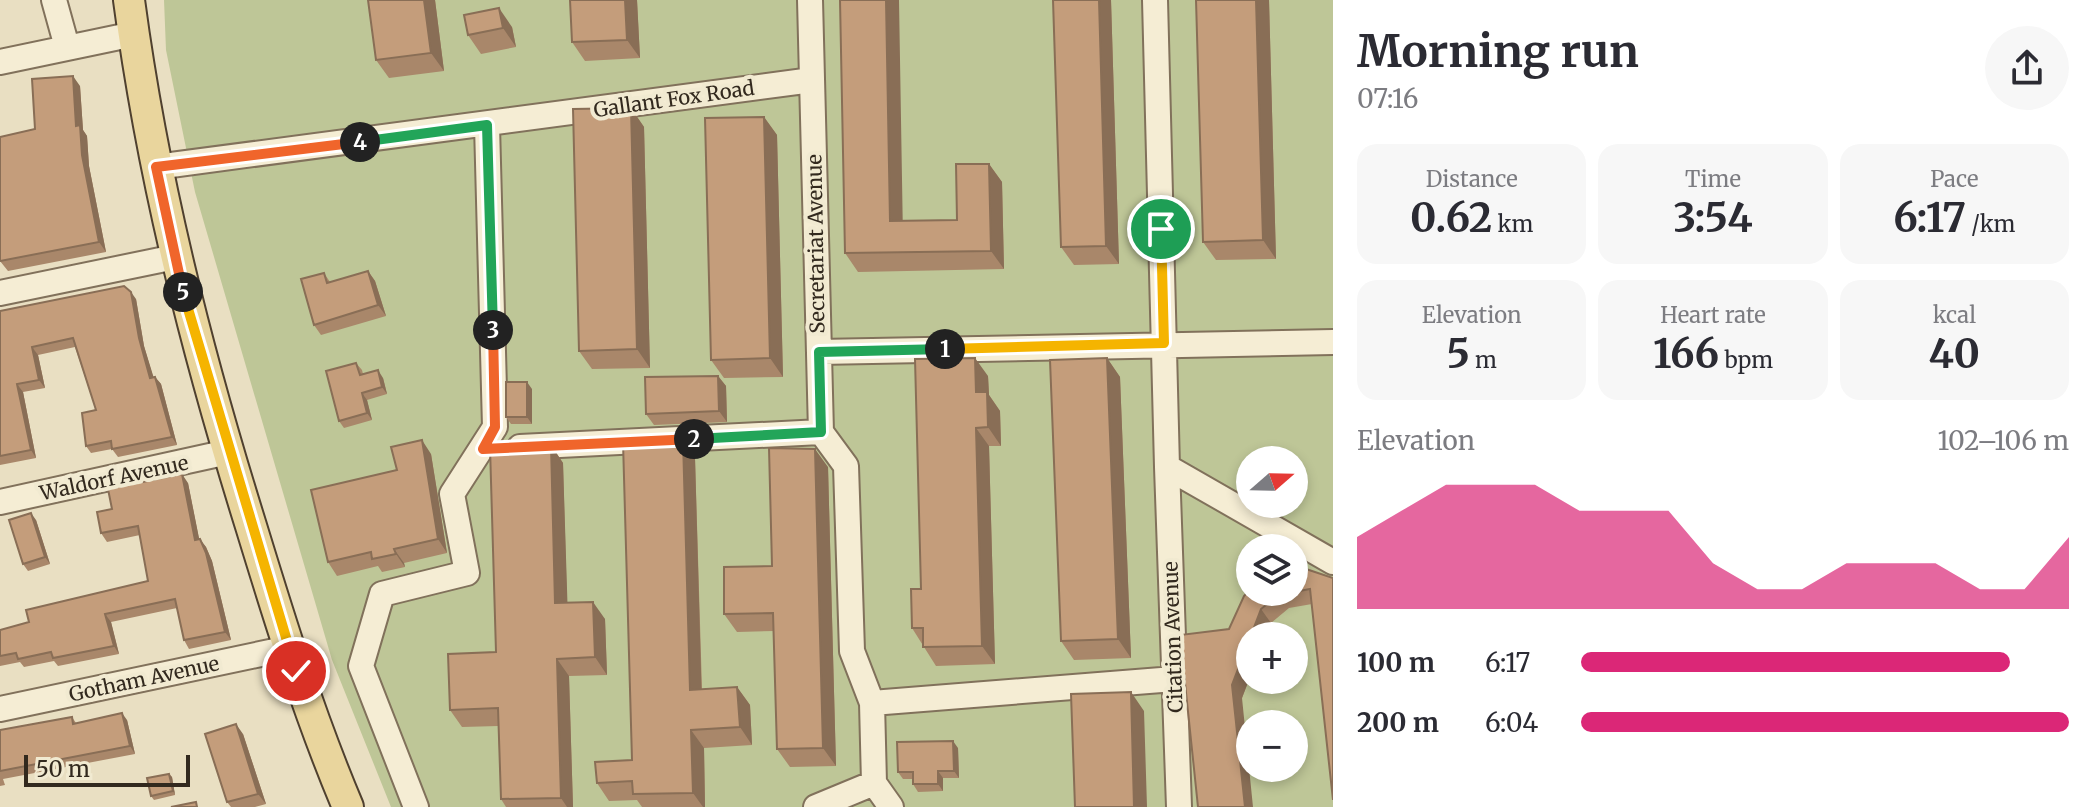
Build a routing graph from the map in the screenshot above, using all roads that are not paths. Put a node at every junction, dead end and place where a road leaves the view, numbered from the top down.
1 (54, 0) edge
2 (129, 0) edge
3 (810, 0) edge
4 (1155, 0) edge
5 (134, 34) junction
6 (67, 47) junction
7 (0, 62) edge
8 (812, 80) junction
9 (487, 125) junction
10 (156, 167) junction
11 (175, 257) junction
12 (0, 293) edge
13 (1333, 342) edge
14 (1164, 343) junction
15 (819, 352) junction
16 (821, 432) junction
17 (483, 449) junction
18 (228, 452) junction
19 (1167, 467) junction
20 (0, 502) edge
21 (1333, 562) edge
22 (289, 648) junction
23 (1174, 679) junction
24 (872, 703) junction
25 (0, 709) edge
26 (874, 783) junction
27 (348, 807) edge
28 (416, 807) edge
29 (816, 807) edge
30 (891, 807) edge
31 (1179, 807) edge

1 - 6 street
2 - 5 main road
3 - 8 street, Secretariat Avenue
4 - 14 street, Citation Avenue
5 - 6 street
5 - 10 main road
6 - 7 street
8 - 9 street, Gallant Fox Road
8 - 15 street, Secretariat Avenue
9 - 10 street, Gallant Fox Road
9 - 17 street
10 - 11 main road
11 - 12 street
11 - 18 main road
13 - 14 street
14 - 15 street
14 - 19 street, Citation Avenue
15 - 16 street, Secretariat Avenue
16 - 17 street
16 - 24 street
17 - 28 street
18 - 20 street, Waldorf Avenue
18 - 22 main road
19 - 21 street
19 - 23 street, Citation Avenue
22 - 25 street, Gotham Avenue
22 - 27 main road
23 - 24 street
23 - 31 street, Citation Avenue
24 - 26 street
26 - 29 street
26 - 30 street

